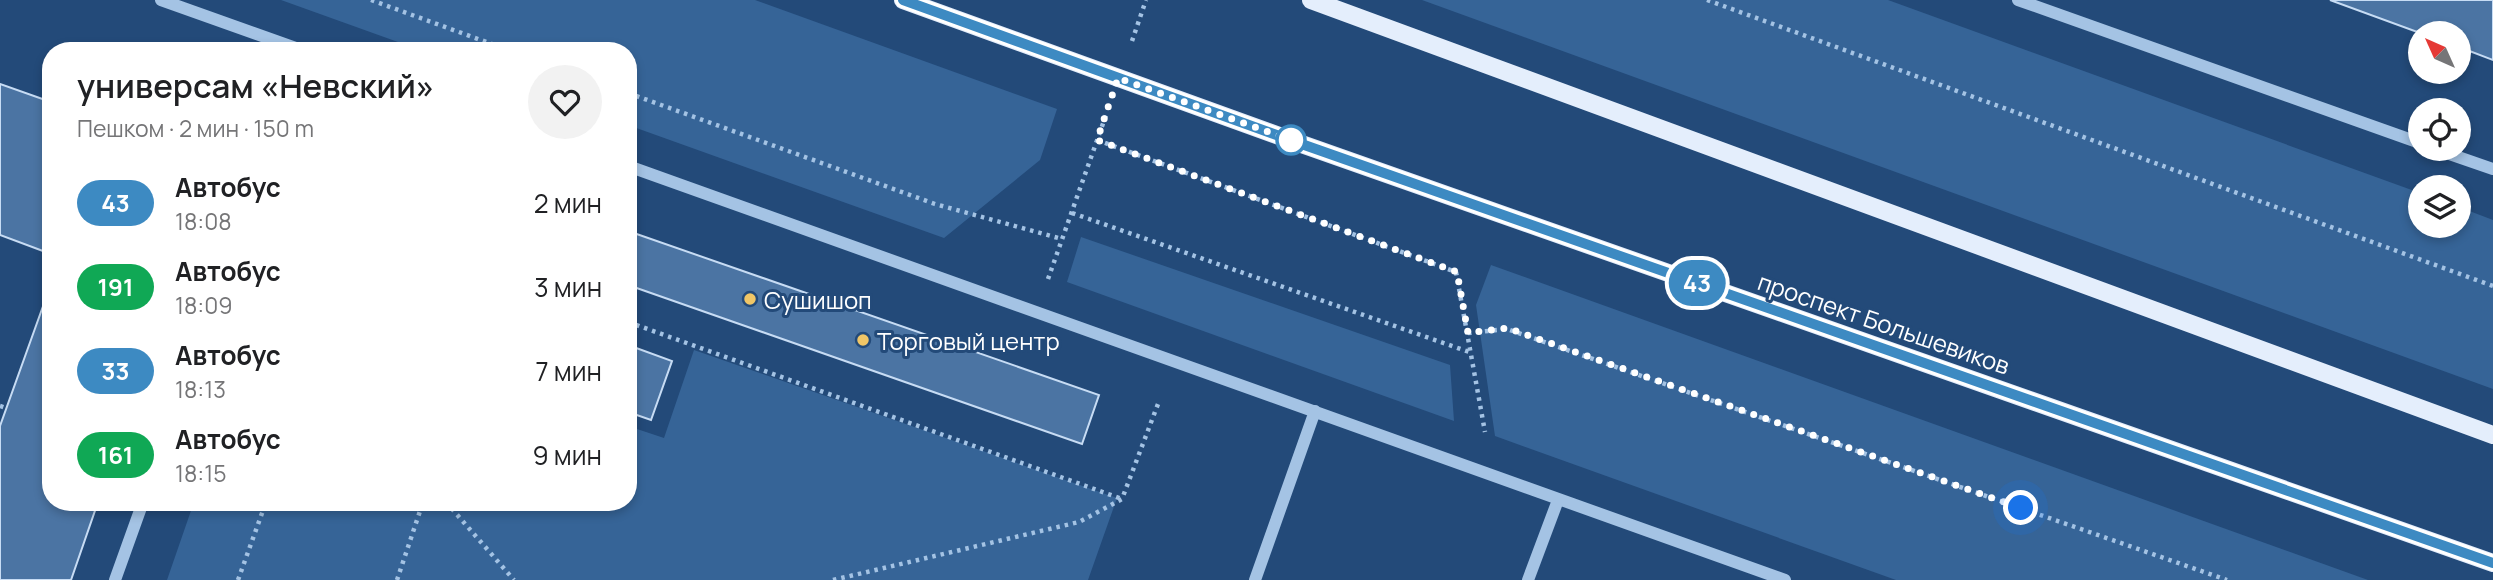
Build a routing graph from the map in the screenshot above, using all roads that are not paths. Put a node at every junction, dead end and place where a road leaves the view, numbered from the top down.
1 (161, 0) edge
2 (903, 0) edge
3 (1311, 0) edge
4 (2018, 0) edge
5 (279, 42) edge
6 (2408, 140) edge
7 (2470, 161) edge
8 (637, 169) edge
9 (2493, 169) edge
10 (1315, 411) junction
11 (2493, 435) edge
12 (1558, 500) junction
13 (141, 511) edge
14 (2493, 563) edge
15 (115, 580) edge
16 (1255, 580) edge
17 (1528, 580) edge
18 (1785, 580) edge

1 - 5 street
2 - 14 main road, проспект Большевиков
3 - 11 main road
4 - 6 street
7 - 9 street
8 - 10 street
10 - 12 street
10 - 16 street
12 - 17 street
12 - 18 street
13 - 15 street

